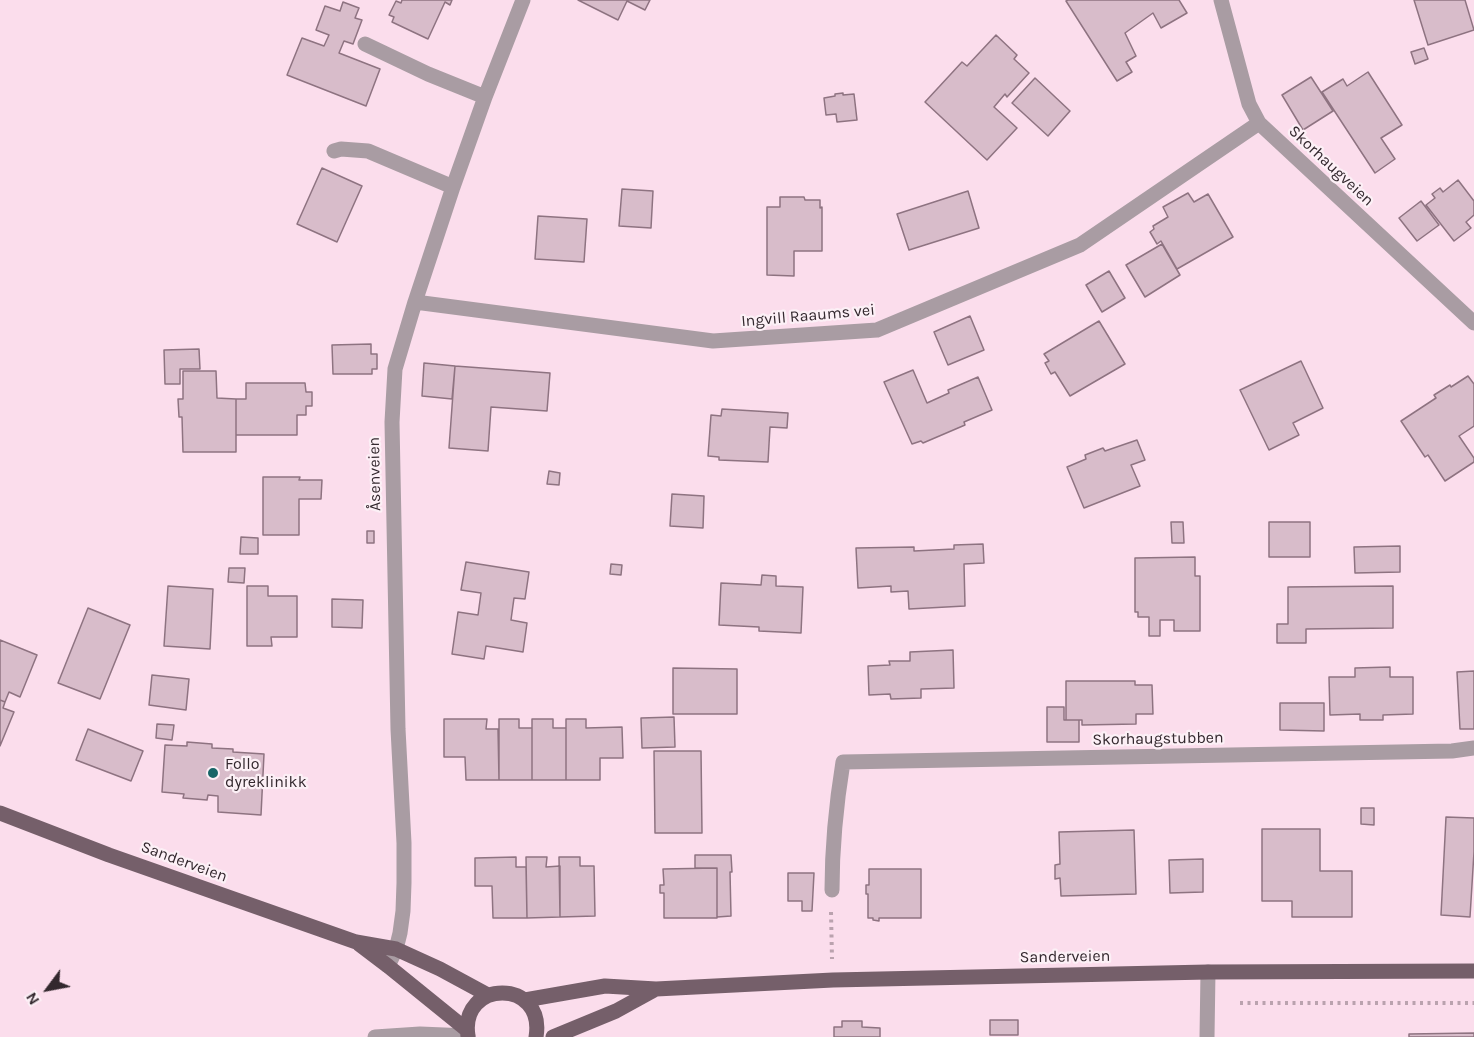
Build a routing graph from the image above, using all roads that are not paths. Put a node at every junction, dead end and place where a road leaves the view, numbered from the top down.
1 (524, 0) edge
2 (1221, 0) edge
3 (365, 44) dead end
4 (485, 97) junction
5 (1259, 123) junction
6 (334, 151) dead end
7 (453, 187) junction
8 (415, 302) junction
9 (1474, 322) edge
10 (1474, 748) edge
11 (0, 813) edge
12 (832, 890) road end
13 (356, 942) junction
14 (396, 949) junction
15 (388, 966) junction
16 (1474, 971) edge
17 (1208, 972) junction
18 (656, 989) junction
19 (488, 995) junction
20 (525, 1000) junction
21 (467, 1034) edge
22 (375, 1037) edge
23 (536, 1037) edge
24 (553, 1037) edge
25 (1207, 1037) edge

1 - 4 street, Åsenveien
2 - 5 street, Skorhaugveien
3 - 4 street
4 - 7 street, Åsenveien
5 - 8 street, Ingvill Raaums vei
5 - 9 street, Skorhaugveien
6 - 7 street
7 - 8 street, Åsenveien
8 - 14 street, Åsenveien
10 - 12 street, Skorhaugstubben
11 - 13 main road, Sanderveien
13 - 14 main road, Sanderveien
13 - 15 main road, Sanderveien
14 - 15 street, Åsenveien
14 - 19 main road, Sanderveien
15 - 21 main road, Sanderveien
16 - 17 main road, Sanderveien
17 - 18 main road, Sanderveien
17 - 25 street
18 - 20 main road, Sanderveien
18 - 24 main road, Sanderveien
19 - 20 main road, Sanderveien
19 - 21 main road
20 - 23 main road
21 - 22 street

